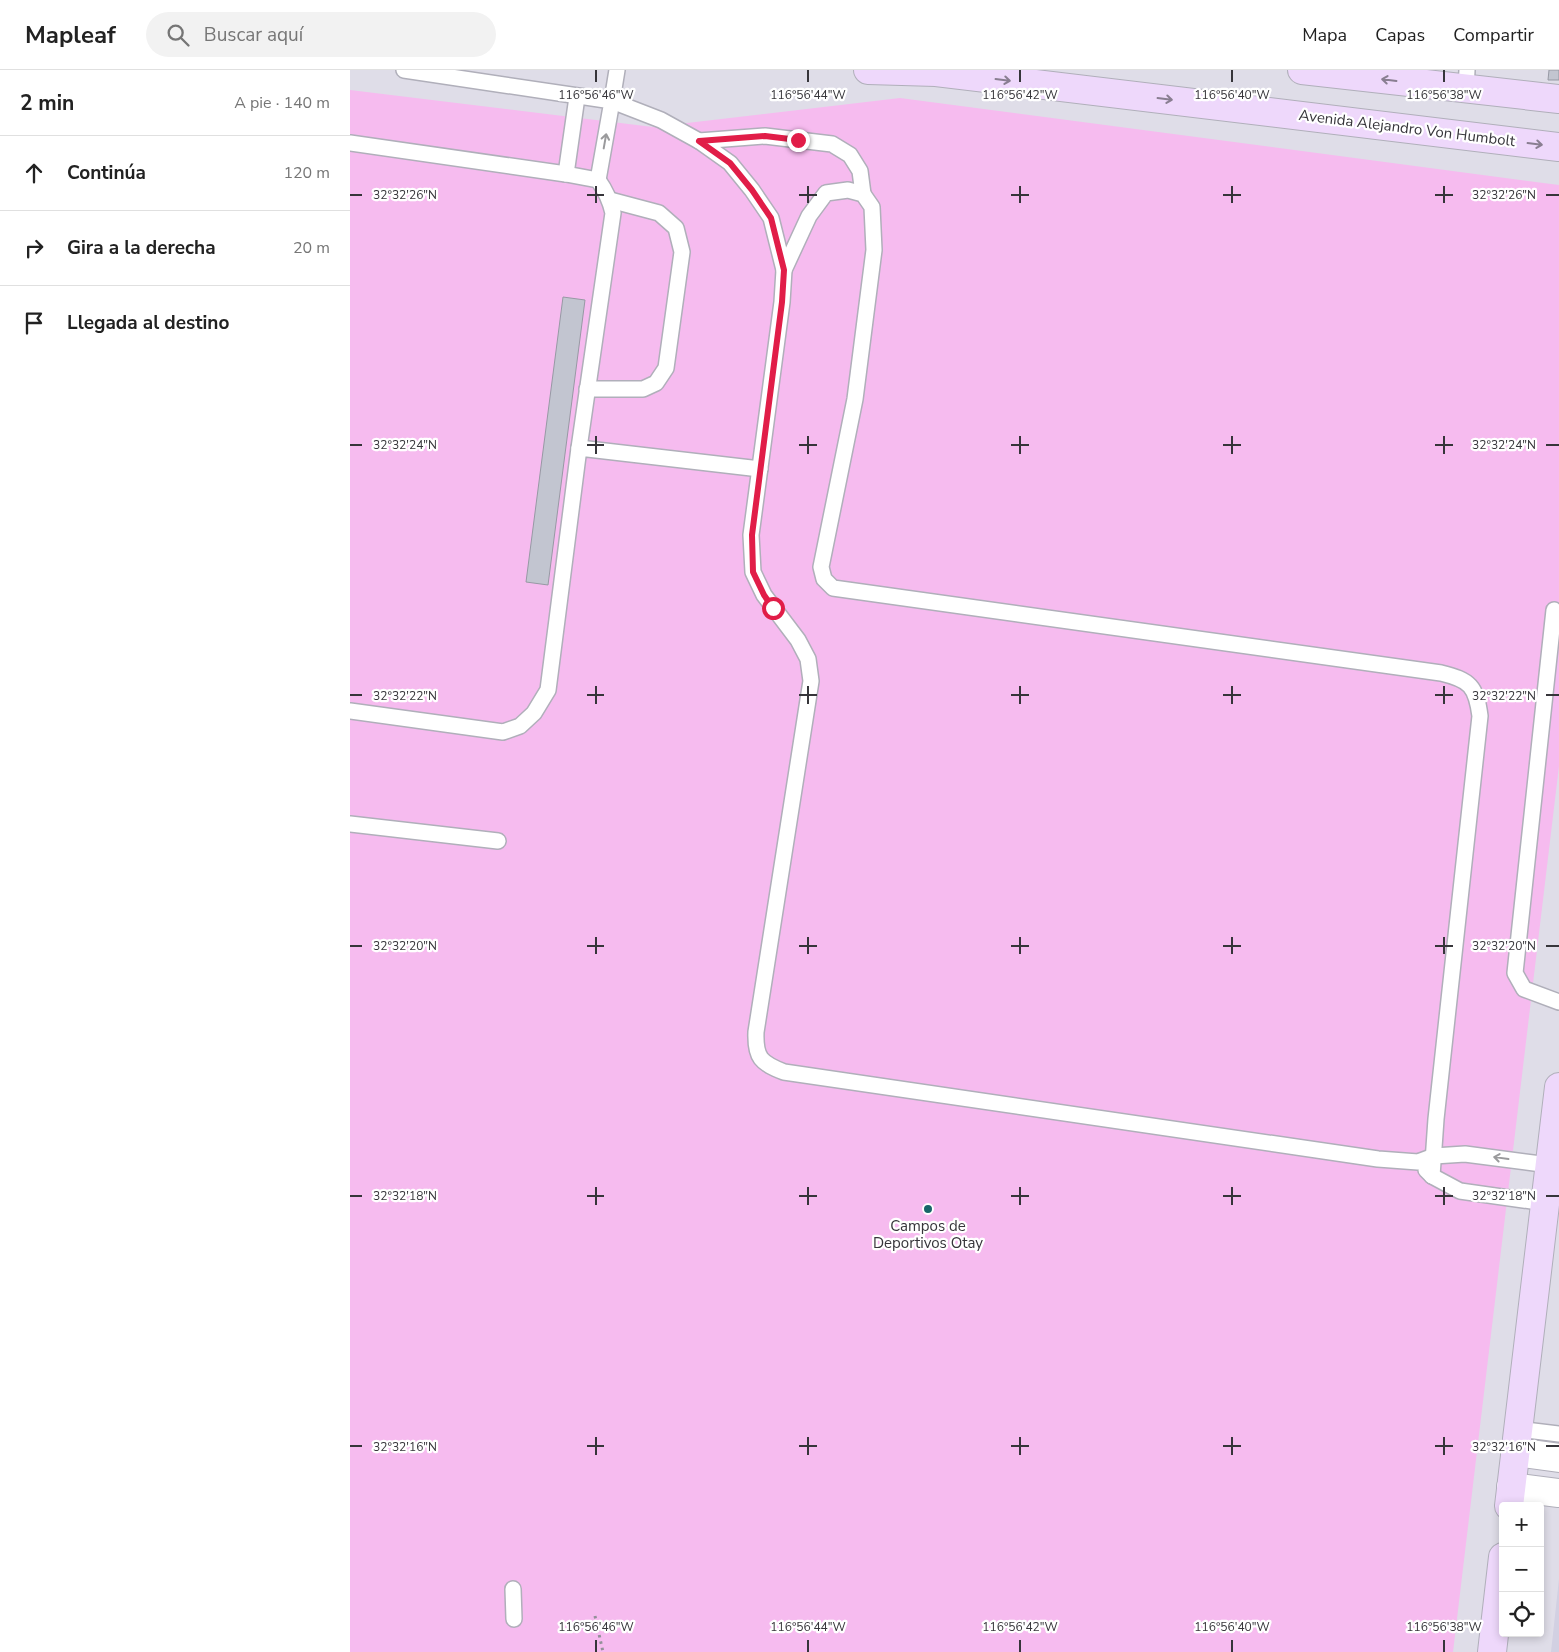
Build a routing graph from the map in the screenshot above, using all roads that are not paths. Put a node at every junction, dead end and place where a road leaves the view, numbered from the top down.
1 (404, 70) edge
2 (617, 70) edge
3 (868, 70) edge
4 (1302, 70) edge
5 (1466, 79) edge
6 (577, 96) junction
7 (1559, 99) edge
8 (612, 102) junction
9 (699, 141) junction
10 (350, 143) edge
11 (1559, 147) edge
12 (566, 174) junction
13 (598, 180) junction
14 (863, 194) junction
15 (610, 200) junction
16 (784, 270) junction
17 (587, 388) junction
18 (579, 448) junction
19 (760, 469) junction
20 (1554, 610) dead end
21 (350, 711) edge
22 (350, 824) edge
23 (498, 841) dead end
24 (1559, 1002) edge
25 (1559, 1087) edge
26 (1434, 1156) junction
27 (1418, 1162) junction
28 (1549, 1165) junction
29 (1432, 1176) junction
30 (1545, 1203) junction
31 (1559, 1434) edge
32 (1517, 1440) junction
33 (1559, 1458) edge
34 (1559, 1493) edge
35 (1510, 1496) edge
36 (512, 1588) dead end
37 (1499, 1592) edge
38 (514, 1619) dead end
39 (1492, 1652) edge

1 - 6 lane
2 - 8 lane
3 -> 11 main road, Avenida Alejandro Von Humbolt
5 -> 4 main road
5 - 7 main road
6 - 8 lane
6 - 12 lane
8 - 9 lane
13 -> 8 lane
9 - 14 lane
9 - 16 lane
10 - 12 lane
12 - 13 lane
13 - 15 lane
14 - 16 lane
14 - 26 lane
15 - 17 lane
15 - 17 lane
16 - 19 lane
17 - 18 lane
18 - 19 lane
18 - 21 lane
19 - 27 lane
20 - 24 lane
22 - 23 lane
25 - 28 main road
26 - 27 lane
28 -> 26 lane
26 - 29 lane
27 - 29 lane
28 - 30 main road
29 - 30 lane
30 - 32 main road
31 - 32 lane
32 - 33 street
32 - 35 main road
34 - 35 street
36 - 38 lane
37 - 39 main road

